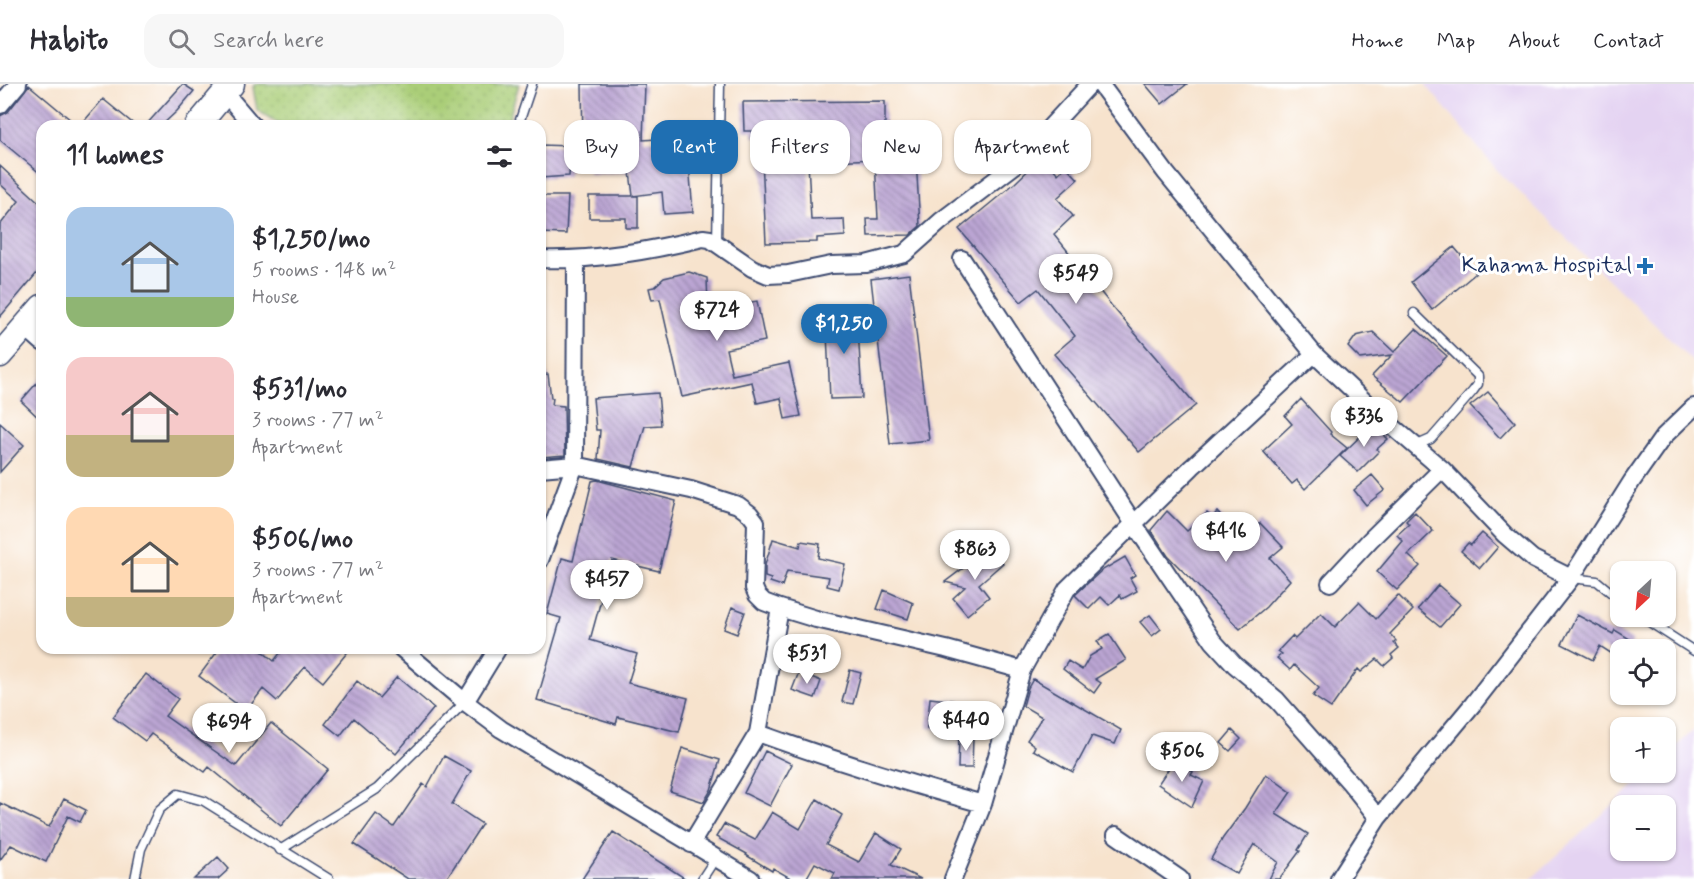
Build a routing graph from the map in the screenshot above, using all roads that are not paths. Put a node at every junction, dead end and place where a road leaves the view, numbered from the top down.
1 (18, 84) edge
2 (532, 84) edge
3 (720, 84) edge
4 (1090, 84) edge
5 (1100, 84) edge
6 (229, 88) edge
7 (0, 105) edge
8 (202, 120) edge
9 (249, 120) edge
10 (520, 120) edge
11 (717, 242) junction
12 (546, 259) edge
13 (962, 259) dead end
14 (576, 260) junction
15 (1414, 313) dead end
16 (33, 335) edge
17 (1314, 354) junction
18 (0, 355) edge
19 (1694, 407) edge
20 (1415, 446) junction
21 (575, 465) junction
22 (546, 467) edge
23 (1442, 470) junction
24 (1134, 524) junction
25 (546, 544) edge
26 (1571, 578) junction
27 (1330, 583) dead end
28 (1610, 592) edge
29 (780, 608) junction
30 (1657, 627) edge
31 (1694, 651) edge
32 (408, 654) edge
33 (494, 654) edge
34 (1022, 670) junction
35 (465, 702) junction
36 (758, 733) junction
37 (983, 804) junction
38 (1378, 818) junction
39 (1116, 836) dead end
40 (691, 844) junction
41 (280, 850) junction
42 (715, 859) junction
43 (135, 879) edge
44 (329, 879) edge
45 (702, 879) edge
46 (751, 879) edge
47 (953, 879) edge
48 (1180, 879) edge
49 (1340, 879) edge

1 - 7 street
2 - 10 lane
3 - 11 lane
4 - 11 street
5 - 17 street
6 - 8 street
6 - 9 street
11 - 14 street
12 - 14 street
13 - 24 street
14 - 21 street
15 - 20 lane
16 - 18 street
17 - 20 street
17 - 24 street
19 - 26 street
20 - 23 street
21 - 22 street
21 - 25 street
21 - 29 street
23 - 26 street
23 - 27 street
24 - 34 street
24 - 38 street
26 - 28 lane
26 - 38 street
29 - 34 street
29 - 36 street
30 - 31 lane
32 - 35 street
33 - 35 street
34 - 37 street
35 - 40 street
35 - 41 lane
36 - 37 street
36 - 40 street
37 - 47 street
38 - 49 street
39 - 48 street
40 - 42 street
41 - 43 lane
41 - 44 lane
42 - 45 lane
42 - 46 street

